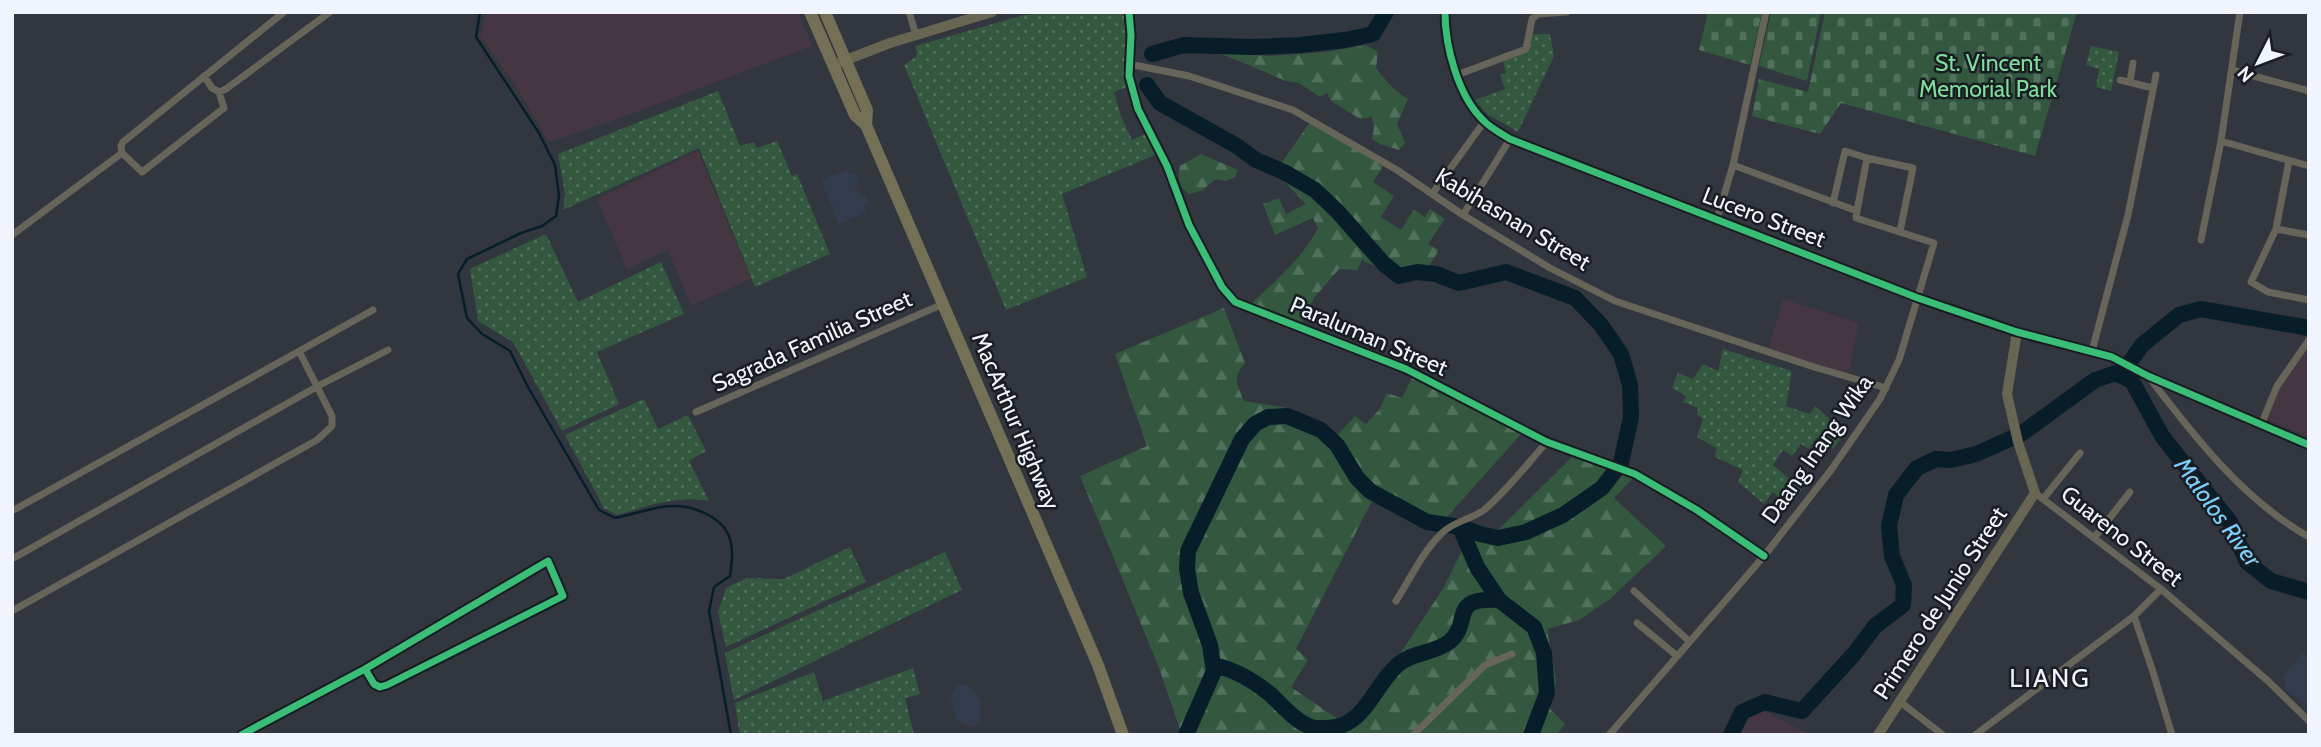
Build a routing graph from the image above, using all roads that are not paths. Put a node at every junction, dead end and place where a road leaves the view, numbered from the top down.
1 (284, 12) edge
2 (330, 12) edge
3 (810, 12) edge
4 (825, 12) edge
5 (909, 12) edge
6 (992, 12) edge
7 (1129, 12) edge
8 (1445, 12) edge
9 (1567, 12) edge
10 (1766, 12) edge
11 (2240, 12) edge
12 (916, 35) junction
13 (846, 60) junction
14 (1129, 64) junction
15 (2133, 64) dead end
16 (833, 65) junction
17 (2232, 70) junction
18 (1457, 75) junction
19 (2156, 75) dead end
20 (204, 76) junction
21 (2120, 80) dead end
22 (2130, 82) junction
23 (2153, 88) junction
24 (2309, 90) edge
25 (219, 92) junction
26 (1484, 122) junction
27 (866, 124) junction
28 (1510, 139) junction
29 (2221, 141) junction
30 (122, 153) junction
31 (1867, 158) junction
32 (2289, 161) junction
33 (1732, 165) junction
34 (2309, 166) edge
35 (1432, 194) junction
36 (1833, 202) junction
37 (1857, 211) junction
38 (1463, 215) junction
39 (1717, 219) junction
40 (2276, 229) junction
41 (1900, 231) junction
42 (12, 235) edge
43 (2309, 235) edge
44 (2202, 240) dead end
45 (1918, 298) junction
46 (2309, 300) edge
47 (943, 304) junction
48 (373, 310) dead end
49 (2017, 332) junction
50 (2309, 340) edge
51 (388, 350) dead end
52 (2092, 351) junction
53 (300, 353) junction
54 (2148, 376) junction
55 (318, 386) junction
56 (1886, 388) junction
57 (696, 412) dead end
58 (2260, 425) junction
59 (1547, 442) junction
60 (2309, 445) edge
61 (2080, 453) dead end
62 (2130, 492) dead end
63 (2039, 496) junction
64 (12, 511) edge
65 (2309, 537) edge
66 (2094, 538) junction
67 (1763, 556) junction
68 (12, 558) edge
69 (2161, 589) junction
70 (1634, 591) dead end
71 (1396, 601) dead end
72 (12, 611) edge
73 (2134, 616) junction
74 (1637, 623) dead end
75 (1689, 641) junction
76 (1512, 654) dead end
77 (1676, 655) junction
78 (365, 669) junction
79 (1899, 701) junction
80 (2309, 721) edge
81 (241, 735) edge
82 (1123, 735) edge
83 (1413, 735) edge
84 (1609, 735) edge
85 (1878, 735) edge
86 (1943, 735) edge
87 (1975, 735) edge
88 (2172, 735) edge

1 - 20 street
2 - 25 street
3 - 16 highway, MacArthur Highway
4 - 13 highway, MacArthur Highway
5 - 12 street
6 - 12 street
7 - 14 street, Paraluman Street
8 - 18 street, Lucero Street
9 - 18 street
10 - 33 street
11 - 17 street
12 - 13 street
13 - 16 street
13 - 27 highway, MacArthur Highway
14 - 35 street, Kabihasnan Street
14 - 59 street, Paraluman Street
15 - 22 street
16 - 27 highway, MacArthur Highway
17 - 24 street
17 - 29 street
18 - 26 street, Lucero Street
19 - 23 street
20 - 25 street
20 - 30 street
21 - 22 street
22 - 23 street
23 - 52 street
25 - 30 street
26 - 28 street, Lucero Street
26 - 35 street
27 - 47 highway, MacArthur Highway
28 - 38 street
28 - 39 street, Lucero Street
29 - 32 street
29 - 44 street
30 - 42 street
31 - 36 street
31 - 37 street
31 - 41 street
32 - 34 street
32 - 40 street
33 - 36 street
33 - 39 street
35 - 38 street, Kabihasnan Street
36 - 37 street
37 - 41 street
38 - 56 street, Kabihasnan Street
39 - 45 street, Lucero Street
40 - 43 street
40 - 46 street
41 - 45 street, Daang Inang Wika
45 - 49 street, Lucero Street
45 - 56 street, Daang Inang Wika
47 - 57 street, Sagrada Familia Street
47 - 82 highway, MacArthur Highway
48 - 53 street
49 - 52 street, Lucero Street
49 - 63 street, Guareno Street
50 - 58 street
51 - 55 street
52 - 54 street, Lucero Street
53 - 55 street
53 - 64 street
54 - 58 street
54 - 65 street
55 - 68 street
55 - 72 street
56 - 67 street, Daang Inang Wika
58 - 60 street
59 - 67 street, Paraluman Street
59 - 71 street
61 - 63 street
62 - 66 street
63 - 66 street, Guareno Street
63 - 79 street, Primero de Junio Street
66 - 69 street, Guareno Street
67 - 75 street, Daang Inang Wika
69 - 73 street
69 - 80 street, Guareno Street
70 - 75 street
73 - 87 street
73 - 88 street
74 - 77 street
75 - 77 street, Daang Inang Wika
76 - 83 street
77 - 84 street, Daang Inang Wika
78 - 78 street
78 - 81 street
79 - 85 street, Primero de Junio Street
79 - 86 street

